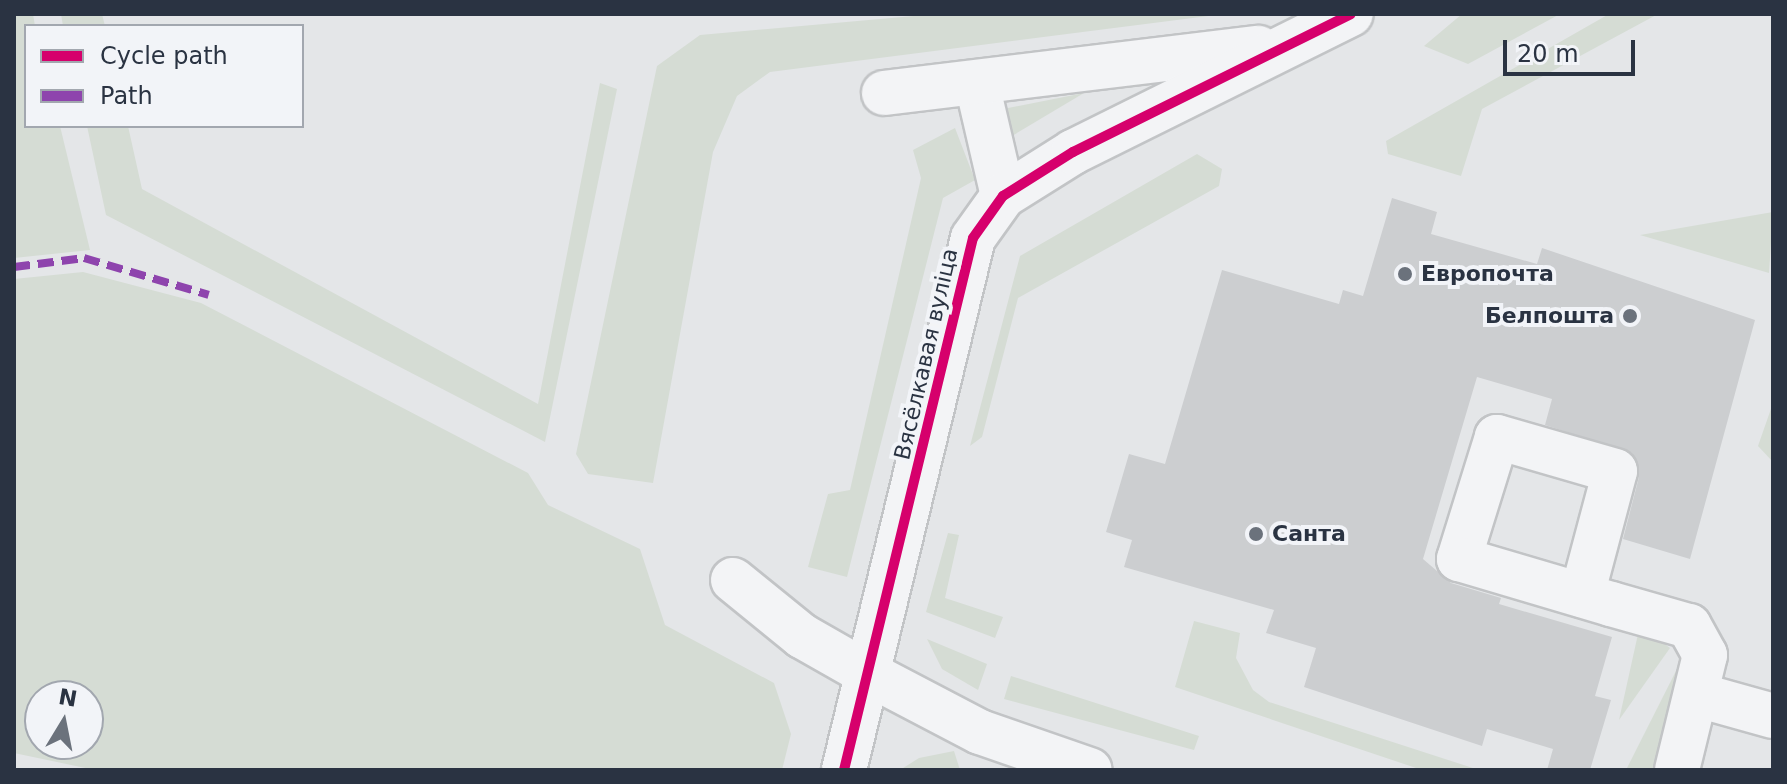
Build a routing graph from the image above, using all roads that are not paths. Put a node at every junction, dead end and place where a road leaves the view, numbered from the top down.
1 (1351, 14) edge
2 (1291, 29) edge
3 (977, 84) junction
4 (884, 93) dead end
5 (1003, 196) junction
6 (733, 580) dead end
7 (1582, 595) dead end
8 (869, 674) junction
9 (1698, 695) junction
10 (1773, 716) edge
11 (844, 770) edge
12 (1090, 770) edge
13 (1677, 770) edge

1 - 2 street, Вясёлкавая вуліца
2 - 3 street
2 - 5 street, Вясёлкавая вуліца
3 - 4 street
3 - 5 street
5 - 8 street, Вясёлкавая вуліца
6 - 8 street
7 - 9 street
8 - 11 street, Вясёлкавая вуліца
8 - 12 street
9 - 10 street
9 - 13 street

